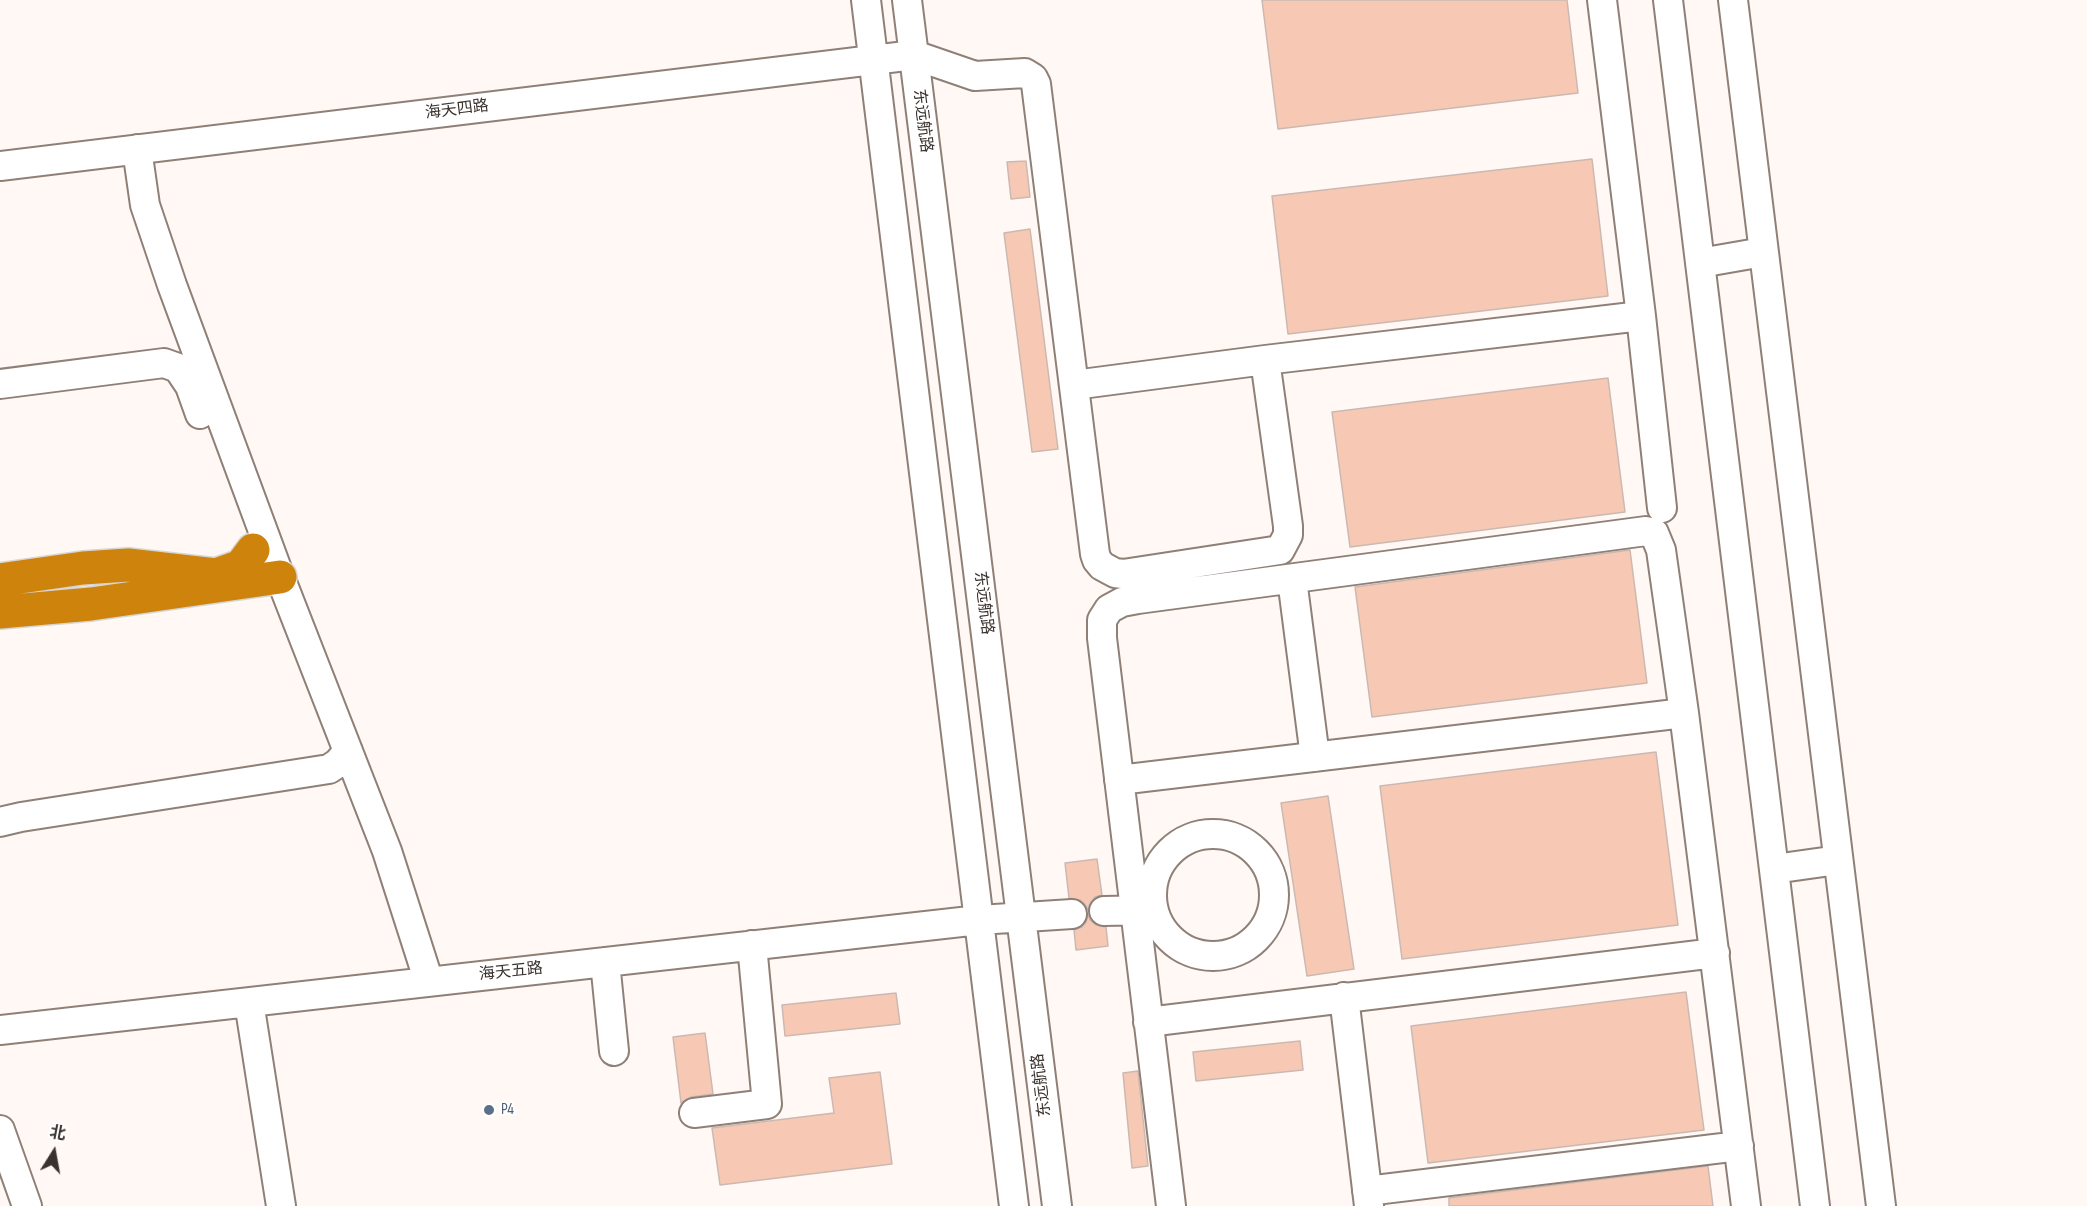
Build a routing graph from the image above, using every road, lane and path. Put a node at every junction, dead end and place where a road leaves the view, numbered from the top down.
1 (866, 0) edge
2 (907, 0) edge
3 (1602, 0) edge
4 (1668, 0) edge
5 (1733, 0) edge
6 (914, 55) junction
7 (873, 59) junction
8 (137, 149) junction
9 (0, 166) edge
10 (1763, 252) junction
11 (1700, 263) junction
12 (1641, 316) junction
13 (1264, 360) junction
14 (0, 384) edge
15 (1074, 385) junction
16 (1662, 507) dead end
17 (253, 550) joint
18 (280, 577) junction
19 (1292, 579) junction
20 (0, 580) edge
21 (0, 612) edge
22 (1684, 713) junction
23 (348, 751) junction
24 (1316, 757) junction
25 (1119, 780) junction
26 (0, 822) edge
27 (1838, 860) junction
28 (1774, 868) junction
29 (1143, 910) junction
30 (1104, 911) dead end
31 (1072, 914) dead end
32 (1022, 917) junction
33 (979, 920) junction
34 (752, 945) junction
35 (1715, 953) junction
36 (605, 962) junction
37 (429, 982) junction
38 (1344, 997) junction
39 (249, 1002) junction
40 (1148, 1022) junction
41 (0, 1030) edge
42 (614, 1051) dead end
43 (694, 1113) dead end
44 (0, 1130) edge
45 (1739, 1146) junction
46 (1368, 1198) edge
47 (27, 1206) edge
48 (281, 1206) edge
49 (1014, 1206) edge
50 (1057, 1206) edge
51 (1171, 1206) edge
52 (1746, 1206) edge
53 (1815, 1206) edge
54 (1881, 1206) edge

1 - 7 street
2 - 6 street, 东远航路
3 - 12 street
4 - 11 street
5 - 10 street
6 - 7 street, 海天四路
6 - 15 street
6 - 32 street, 东远航路
7 - 8 street, 海天四路
7 - 33 street
8 - 9 street, 海天四路
8 - 18 street
10 - 11 street
10 - 27 street
11 - 28 street
12 - 13 street
12 - 16 street
13 - 15 street
13 - 15 street
14 - 17 street
17 - 20 highway
18 - 21 highway
18 - 23 street
19 - 22 street
19 - 24 street
19 - 25 street
22 - 24 street
22 - 35 street
23 - 26 street
23 - 37 street
24 - 25 street
25 - 29 street
27 - 28 street
27 - 54 street
28 - 53 street
29 - 29 street
29 - 30 street
29 - 40 street
31 - 32 street, 海天五路
32 - 33 street, 海天五路
32 - 50 street, 东远航路
33 - 34 street, 海天五路
33 - 49 street
34 - 36 street, 海天五路
34 - 43 street
35 - 38 street
35 - 45 street
36 - 37 street, 海天五路
36 - 42 street
37 - 39 street, 海天五路
38 - 40 street
38 - 46 street
39 - 41 street, 海天五路
39 - 48 street
40 - 51 street
44 - 47 street
45 - 46 street
45 - 52 street

